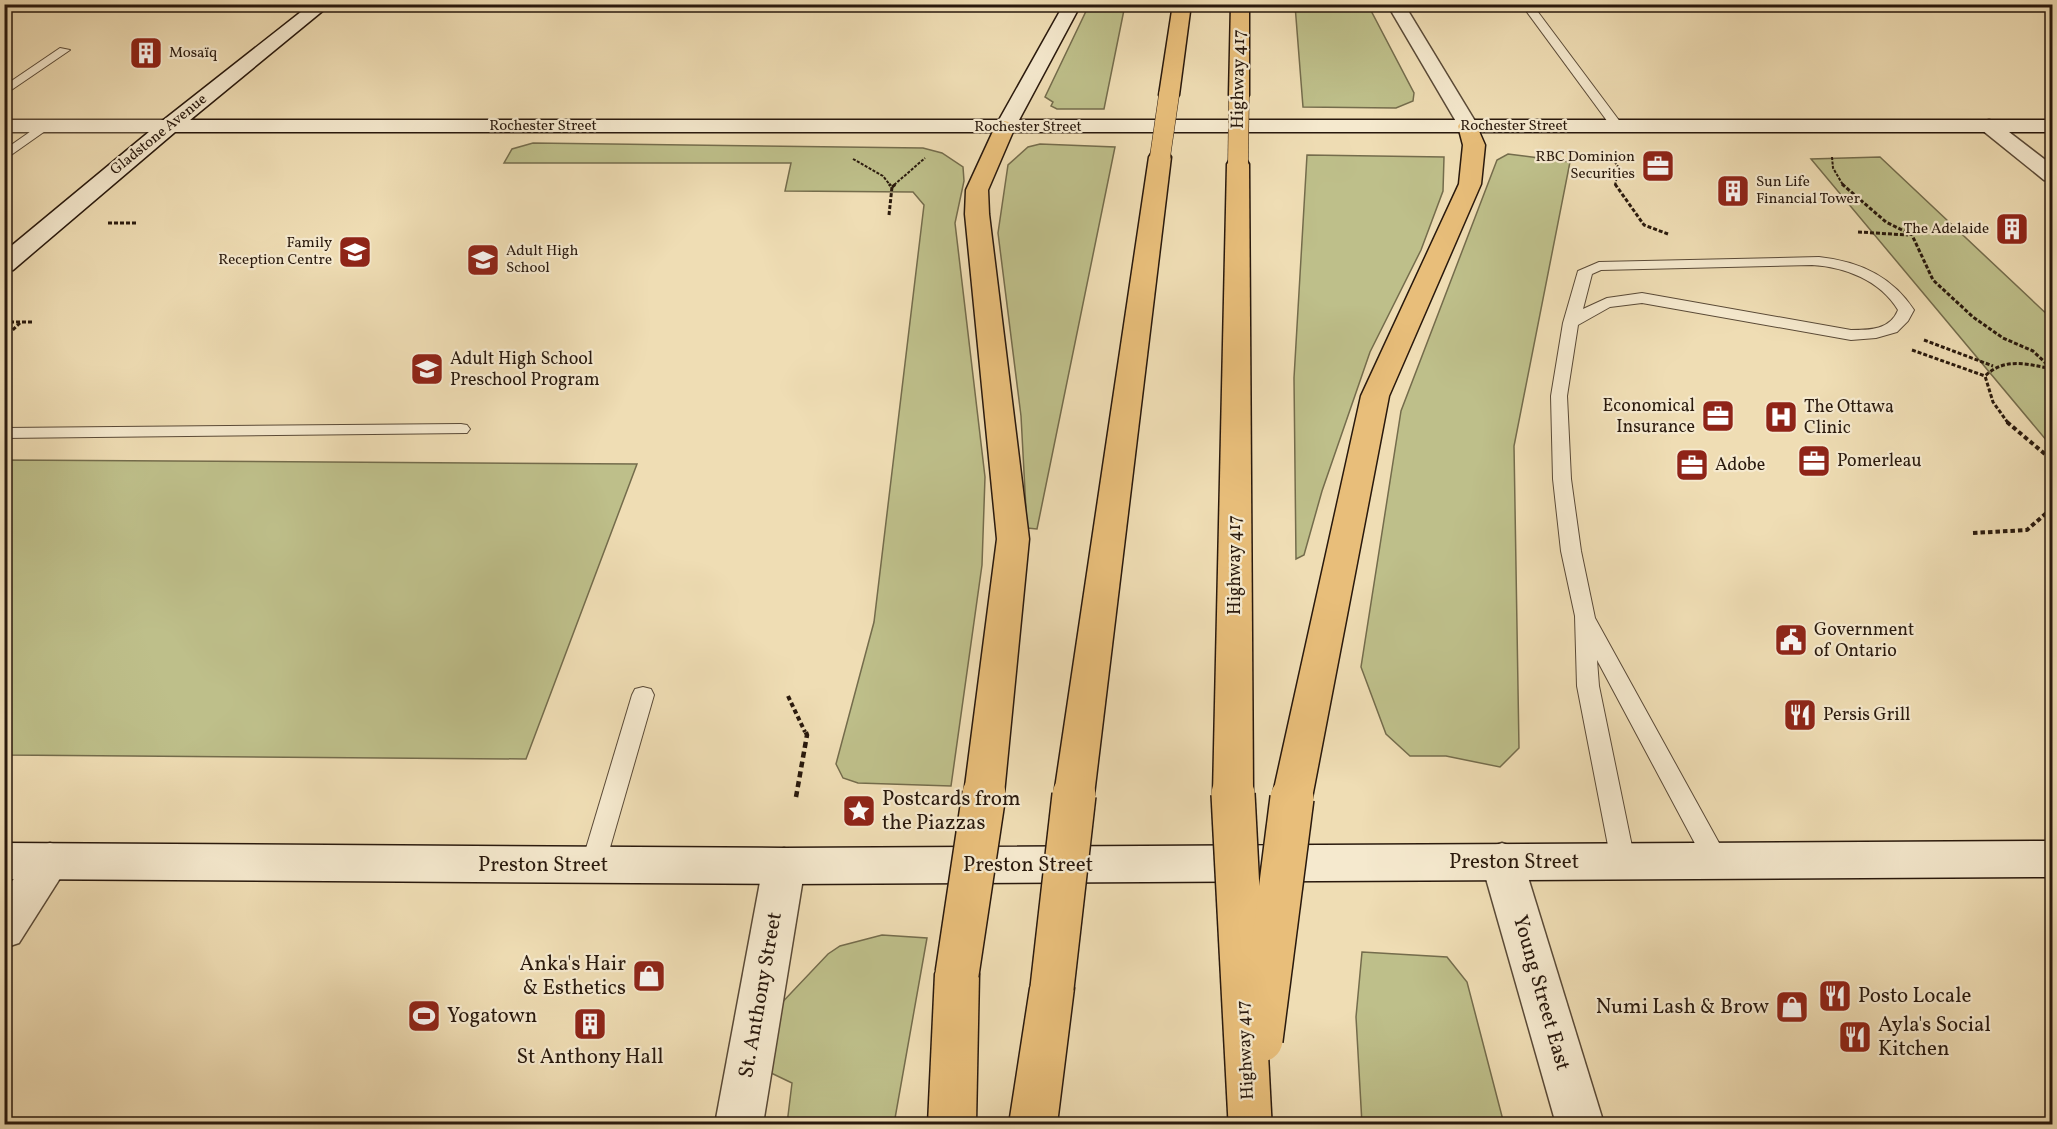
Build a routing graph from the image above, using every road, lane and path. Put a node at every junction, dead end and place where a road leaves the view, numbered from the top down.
1 (1073, 4) edge
2 (1182, 4) edge
3 (1240, 4) edge
4 (1395, 4) edge
5 (1526, 4) edge
6 (314, 8) edge
7 (64, 50) dead end
8 (4, 92) edge
9 (4, 126) edge
10 (44, 126) junction
11 (168, 126) junction
12 (1468, 126) junction
13 (1617, 126) junction
14 (1989, 126) junction
15 (2052, 126) edge
16 (1005, 127) junction
17 (1824, 149) dead end
18 (1608, 150) dead end
19 (930, 154) dead end
20 (4, 156) edge
21 (850, 158) dead end
22 (2052, 175) edge
23 (892, 187) junction
24 (889, 215) dead end
25 (119, 223) dead end
26 (137, 223) dead end
27 (1858, 232) dead end
28 (1912, 235) junction
29 (1720, 261) junction
30 (4, 265) edge
31 (4, 322) edge
32 (21, 322) junction
33 (34, 322) dead end
34 (1571, 323) junction
35 (1893, 328) junction
36 (1876, 333) junction
37 (4, 338) edge
38 (1993, 366) junction
39 (2052, 369) edge
40 (1985, 376) junction
41 (461, 429) dead end
42 (4, 433) edge
43 (2052, 460) edge
44 (2052, 508) edge
45 (1973, 533) dead end
46 (1585, 616) junction
47 (643, 695) dead end
48 (788, 696) dead end
49 (796, 797) dead end
50 (2052, 859) edge
51 (4, 861) edge
52 (50, 861) junction
53 (1502, 861) junction
54 (1623, 861) junction
55 (1717, 861) junction
56 (593, 865) junction
57 (784, 866) junction
58 (4, 929) edge
59 (1250, 1123) edge
60 (739, 1125) edge
61 (952, 1125) edge
62 (1033, 1125) edge
63 (1580, 1125) edge

1 - 16 street
2 - 62 highway, bridge
3 - 59 highway, Highway 417, bridge
4 - 12 street
5 - 13 lane
6 - 11 street, Gladstone Avenue
7 - 8 lane
9 - 10 street, Rochester Street
10 - 11 street, Rochester Street
10 - 20 lane
11 - 16 street, Rochester Street
11 - 30 street, Gladstone Avenue
12 - 13 street, Rochester Street
12 - 16 street, Rochester Street
12 - 59 highway, bridge
13 - 14 street, Rochester Street
14 - 15 street, Rochester Street
14 - 22 street
16 - 61 highway, bridge
17 - 28 path
18 - 29 path
19 - 23 path
21 - 23 path
23 - 24 path
25 - 26 path
27 - 28 path
28 - 39 path
29 - 34 lane
29 - 35 lane
31 - 32 path
32 - 33 path
32 - 37 path
34 - 36 lane
34 - 46 lane
35 - 36 lane
35 - 38 path
36 - 40 path
38 - 39 path
38 - 40 path
40 - 43 path
41 - 42 lane
44 - 45 path
46 - 54 lane
46 - 55 lane
47 - 56 lane
48 - 49 path
50 - 55 street, Preston Street
51 - 52 street, Preston Street
52 - 56 street, Preston Street
52 - 58 street
53 - 54 street, Preston Street
53 - 57 street, Preston Street
53 - 63 street, Young Street East
54 - 55 street, Preston Street
56 - 57 street, Preston Street
57 - 60 street, St. Anthony Street

